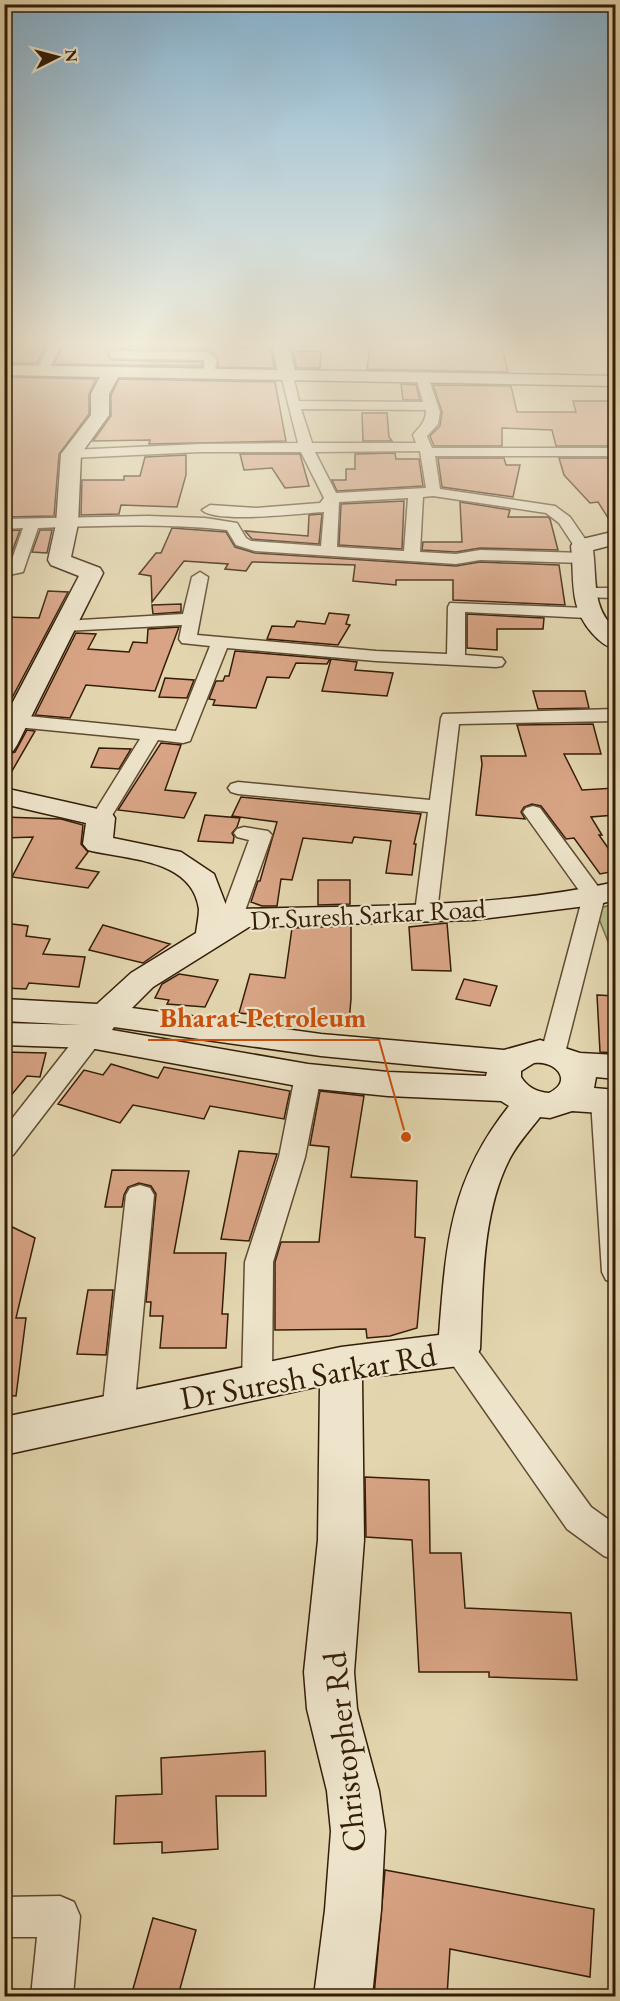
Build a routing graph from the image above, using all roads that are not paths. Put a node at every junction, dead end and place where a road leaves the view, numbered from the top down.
1 (82, 439) edge
2 (302, 439) edge
3 (422, 439) edge
4 (304, 447) junction
5 (427, 450) junction
6 (615, 452) edge
7 (71, 454) junction
8 (433, 492) junction
9 (416, 493) junction
10 (332, 498) junction
11 (133, 511) dead end
12 (4, 524) edge
13 (32, 524) junction
14 (67, 524) junction
15 (615, 537) edge
16 (329, 550) junction
17 (412, 556) junction
18 (584, 557) junction
19 (520, 566) dead end
20 (4, 571) edge
21 (200, 577) dead end
22 (615, 592) edge
23 (585, 603) junction
24 (192, 619) junction
25 (64, 626) junction
26 (615, 642) edge
27 (220, 643) junction
28 (456, 661) junction
29 (496, 662) dead end
30 (615, 715) edge
31 (17, 721) junction
32 (152, 734) junction
33 (4, 745) edge
34 (238, 788) dead end
35 (4, 796) edge
36 (440, 807) junction
37 (533, 812) dead end
38 (101, 818) junction
39 (244, 833) dead end
40 (605, 893) edge
41 (426, 912) junction
42 (243, 917) junction
43 (212, 934) junction
44 (4, 1010) edge
45 (97, 1026) junction
46 (4, 1034) edge
47 (564, 1058) junction
48 (615, 1067) edge
49 (308, 1076) junction
50 (516, 1085) junction
51 (597, 1100) edge
52 (4, 1148) edge
53 (140, 1195) dead end
54 (615, 1272) edge
55 (459, 1349) junction
56 (341, 1364) junction
57 (257, 1381) junction
58 (118, 1412) junction
59 (4, 1436) edge
60 (615, 1545) edge
61 (4, 1917) edge
62 (52, 1996) edge
63 (343, 1996) edge

1 - 7 street
2 - 4 street
3 - 5 street
4 - 5 street
4 - 7 street
4 - 10 street
5 - 6 street
5 - 8 street
7 - 14 street
8 - 9 street
8 - 18 street
9 - 10 street
9 - 17 street
10 - 11 street
10 - 16 street
12 - 13 street
13 - 14 street
13 - 20 street
14 - 16 street
14 - 25 street
15 - 18 street
16 - 17 street
17 - 18 street
18 - 19 street
18 - 23 street
21 - 24 street
22 - 23 street
23 - 26 street
23 - 28 street
24 - 25 street
24 - 27 street
25 - 31 street
27 - 28 street
27 - 32 street
28 - 29 street
30 - 36 street
31 - 32 street
31 - 33 street
32 - 38 street
34 - 36 street
35 - 38 street
36 - 41 street
37 - 40 street
38 - 43 street
39 - 42 street
40 - 41 street, Dr Suresh Sarkar Road
40 - 47 street
41 - 42 street, Dr Suresh Sarkar Road
42 - 43 street, Dr Suresh Sarkar Road
43 - 45 street, Dr Suresh Sarkar Road
44 - 45 street
45 - 46 street
45 - 49 street
45 - 50 street
45 - 52 street
47 - 48 street
47 - 50 street
47 - 51 street
49 - 50 street
49 - 57 street
50 - 51 street
50 - 55 street, Dr Suresh Sarkar Rd
51 - 54 street
53 - 58 street
55 - 56 street, Dr Suresh Sarkar Rd
55 - 60 street
56 - 57 street, Dr Suresh Sarkar Rd
56 - 63 street, Christopher Rd
57 - 58 street, Dr Suresh Sarkar Rd
58 - 59 street, Dr Suresh Sarkar Rd
61 - 62 street

